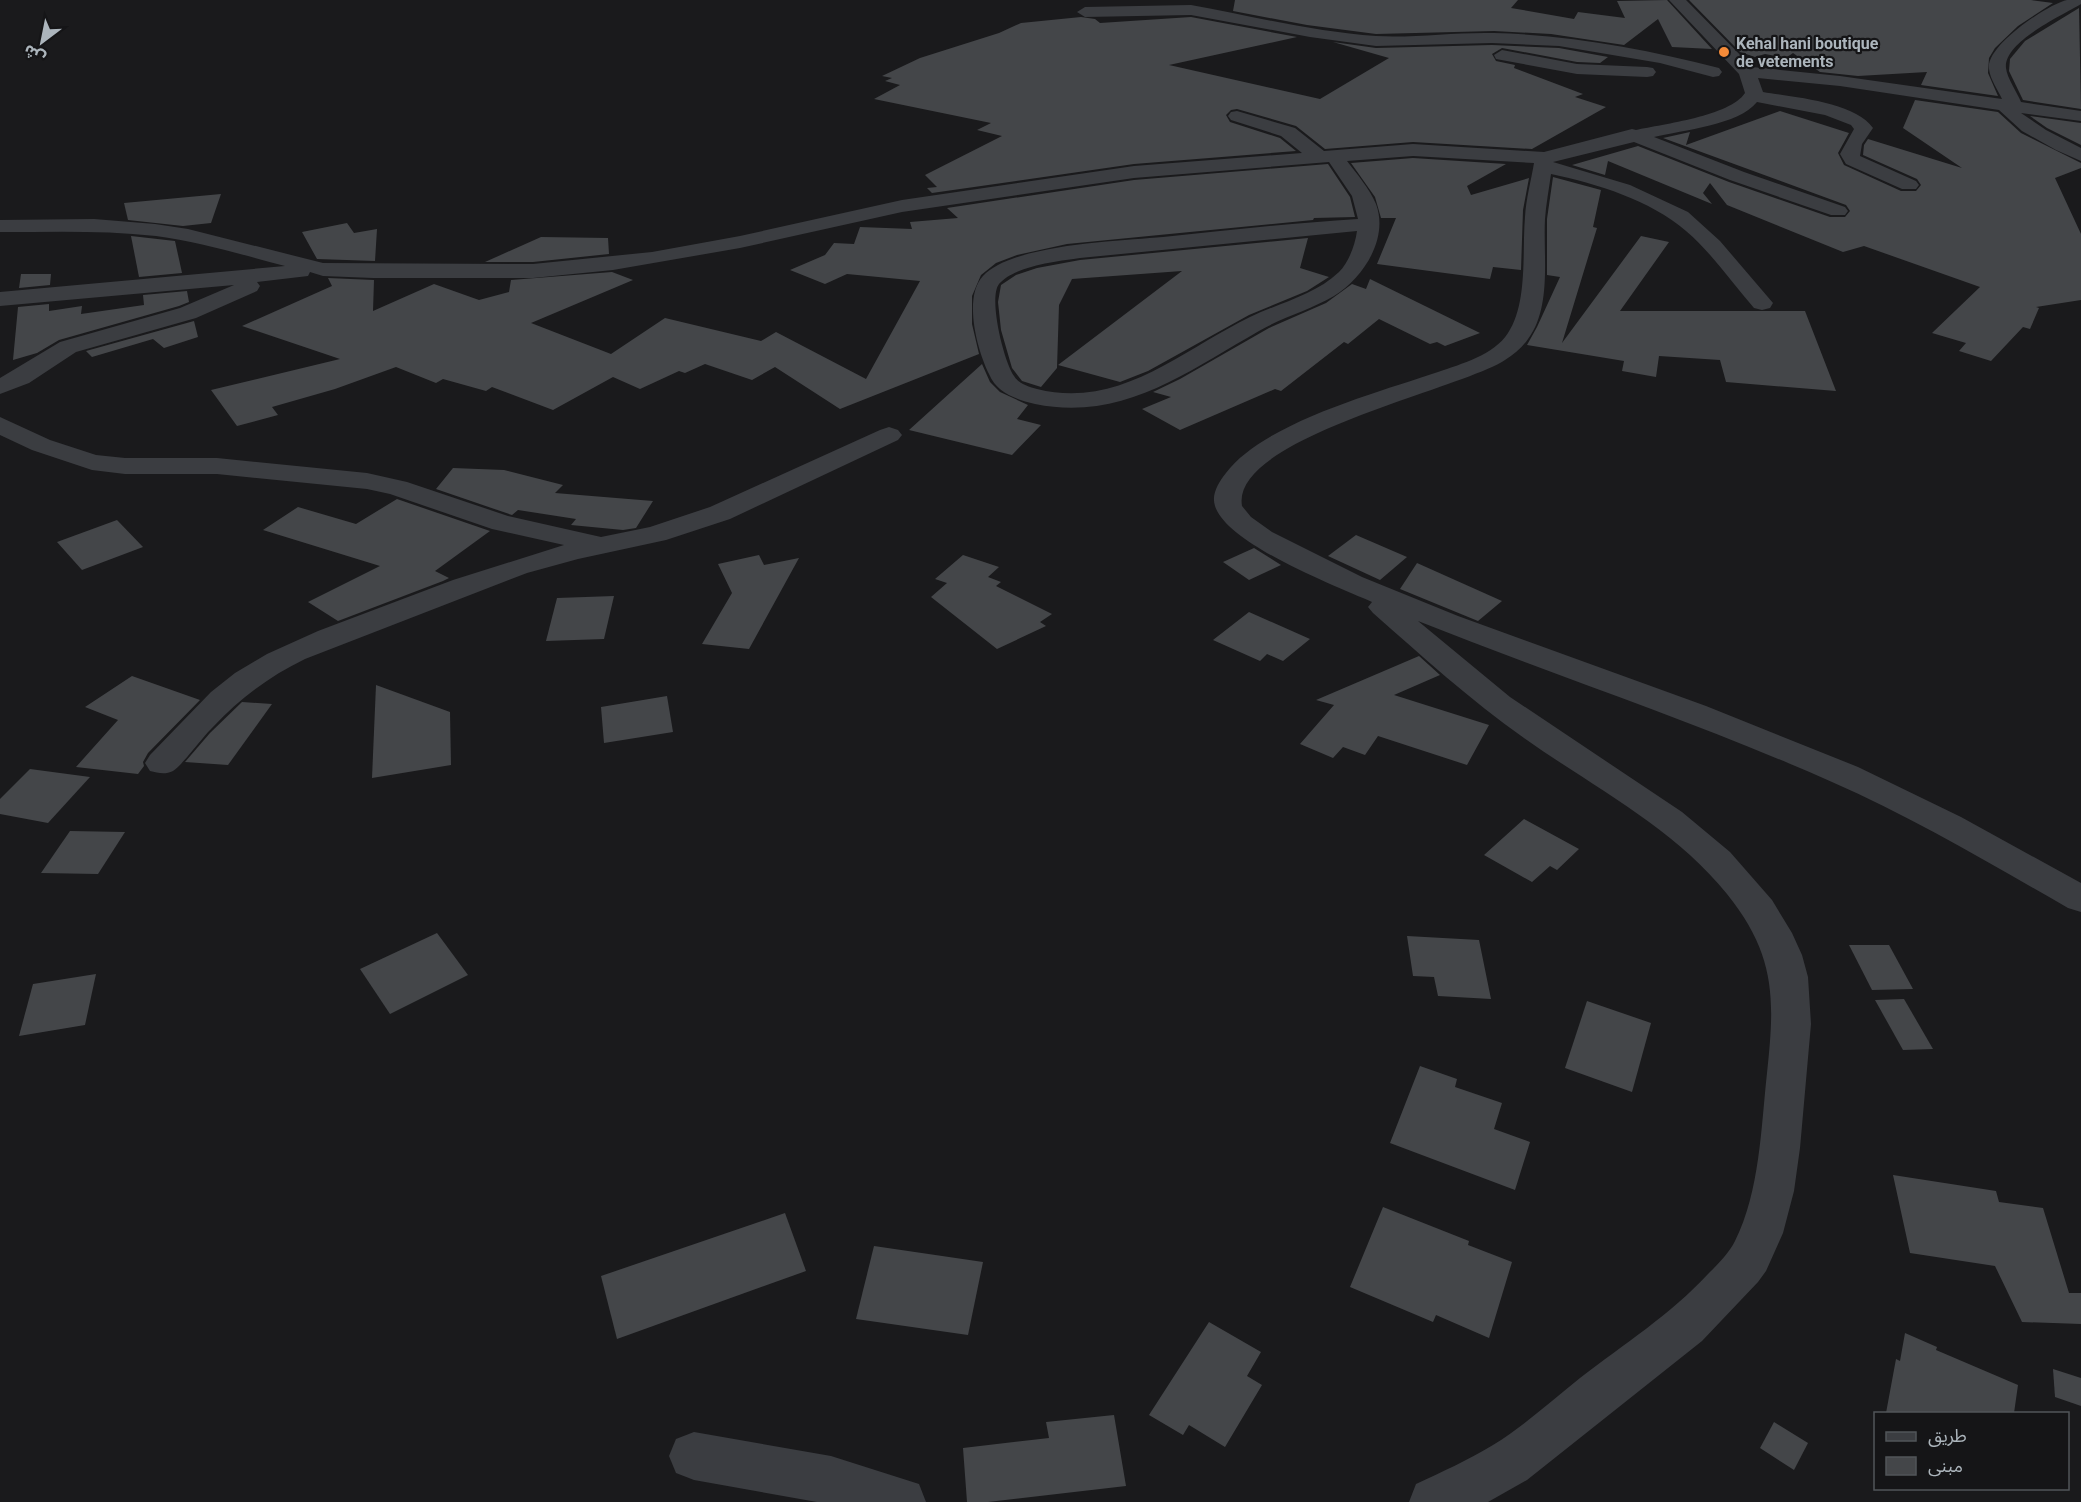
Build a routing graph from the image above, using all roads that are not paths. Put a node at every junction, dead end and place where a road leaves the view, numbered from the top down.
1 (1677, 0) edge
2 (2077, 0) edge
3 (1085, 12) dead end
4 (1500, 54) dead end
5 (1713, 72) junction
6 (1750, 82) junction
7 (2009, 105) junction
8 (1237, 116) dead end
9 (2081, 116) edge
10 (1632, 135) junction
11 (2081, 155) edge
12 (1326, 157) junction
13 (1544, 162) junction
14 (1910, 185) dead end
15 (1838, 211) dead end
16 (1369, 224) junction
17 (0, 226) edge
18 (323, 269) junction
19 (275, 273) junction
20 (0, 299) edge
21 (1762, 303) dead end
22 (0, 387) edge
23 (0, 425) edge
24 (889, 435) dead end
25 (601, 545) junction
26 (1364, 590) junction
27 (162, 763) dead end
28 (2081, 899) edge
29 (694, 1456) dead end
30 (901, 1502) edge
31 (1434, 1502) edge

1 - 6 street
2 - 7 street
3 - 5 street
4 - 5 street
5 - 6 street
6 - 7 street
6 - 10 street
6 - 14 street
7 - 9 street
7 - 11 street
8 - 12 street
10 - 13 street
10 - 15 street
12 - 13 street
12 - 16 street
12 - 18 street
13 - 21 street
13 - 26 street
16 - 16 street
17 - 18 street
18 - 19 street
19 - 20 street
19 - 22 street
23 - 25 street
24 - 25 street
25 - 27 street
26 - 28 street
26 - 31 street
29 - 30 street

